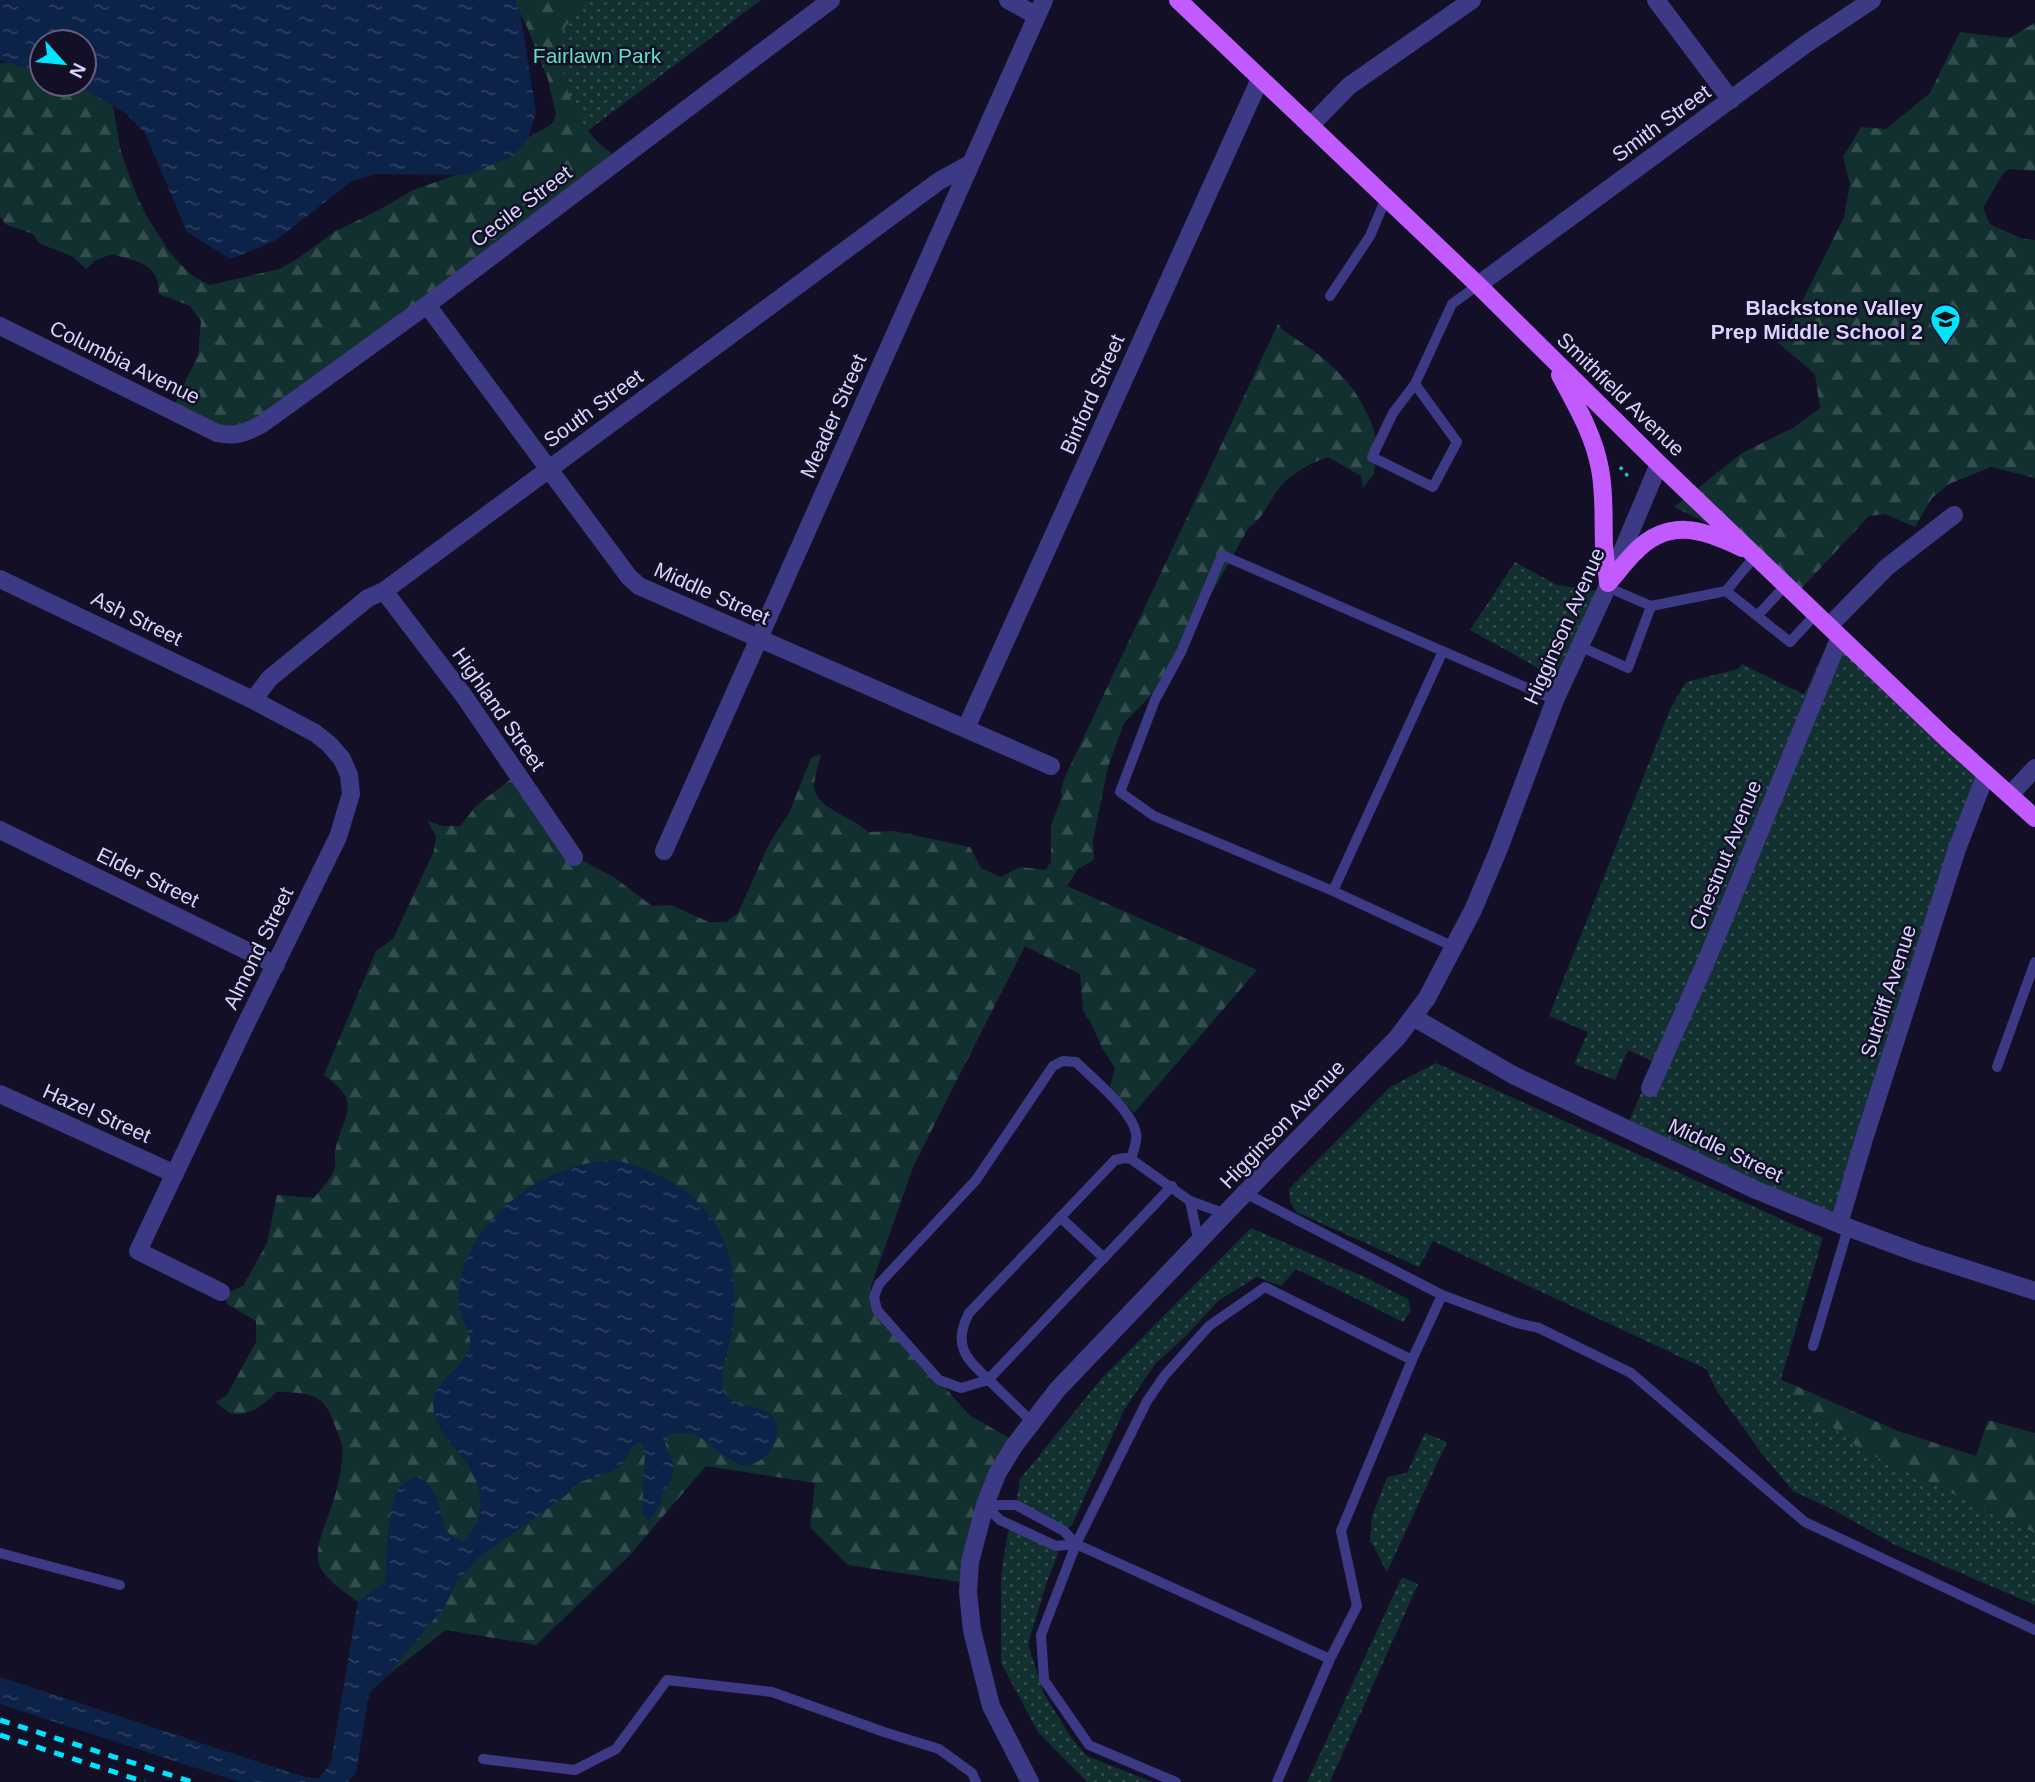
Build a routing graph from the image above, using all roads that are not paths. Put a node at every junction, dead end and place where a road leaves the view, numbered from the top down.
1 (831, 0) edge
2 (1008, 0) edge
3 (1178, 0) edge
4 (1472, 0) edge
5 (1656, 0) edge
6 (1872, 0) edge
7 (1040, 8) edge
8 (1260, 79) junction
9 (1731, 100) junction
10 (1310, 126) junction
11 (970, 164) junction
12 (1386, 198) junction
13 (1478, 285) junction
14 (1330, 296) dead end
15 (427, 305) junction
16 (0, 326) edge
17 (1552, 359) junction
18 (1415, 384) junction
19 (231, 436) joint
20 (1660, 464) junction
21 (548, 469) junction
22 (1954, 515) dead end
23 (1755, 554) junction
24 (0, 579) edge
25 (1608, 585) junction
26 (1786, 585) junction
27 (384, 591) junction
28 (1726, 591) junction
29 (1651, 606) junction
30 (1757, 616) junction
31 (1828, 626) junction
32 (758, 639) junction
33 (1579, 646) junction
34 (1443, 651) junction
35 (253, 700) junction
36 (1555, 700) junction
37 (966, 728) junction
38 (1051, 766) dead end
39 (2035, 768) edge
40 (1986, 774) junction
41 (2010, 796) junction
42 (2035, 818) edge
43 (0, 830) edge
44 (664, 851) dead end
45 (574, 857) dead end
46 (1333, 891) junction
47 (1454, 947) junction
48 (2035, 962) edge
49 (276, 965) junction
50 (1413, 1017) junction
51 (1997, 1067) dead end
52 (1650, 1088) dead end
53 (0, 1094) edge
54 (1131, 1159) junction
55 (175, 1174) junction
56 (1172, 1186) junction
57 (1245, 1193) junction
58 (1190, 1201) junction
59 (1226, 1214) junction
60 (1060, 1217) junction
61 (1843, 1226) junction
62 (1199, 1243) junction
63 (1104, 1258) junction
64 (2035, 1291) edge
65 (221, 1292) dead end
66 (1442, 1295) junction
67 (1813, 1346) dead end
68 (1412, 1360) junction
69 (988, 1380) junction
70 (1032, 1422) junction
71 (985, 1505) junction
72 (1076, 1544) junction
73 (0, 1553) edge
74 (120, 1585) dead end
75 (2035, 1630) edge
76 (1330, 1659) junction
77 (482, 1759) dead end
78 (1030, 1781) edge
79 (976, 1782) edge
80 (1176, 1782) edge
81 (1277, 1782) edge

1 - 15 street, Cecile Street
2 - 7 street
3 - 8 main road, Smithfield Avenue
4 - 10 street
5 - 9 street
6 - 9 street, Smith Street
7 - 11 street, Meader Street
8 - 10 main road, Smithfield Avenue
8 - 37 street, Binford Street
9 - 13 street, Smith Street
10 - 12 main road, Smithfield Avenue
11 - 21 street, South Street
11 - 32 street, Meader Street
12 - 13 main road, Smithfield Avenue
12 - 14 lane
13 - 17 main road, Smithfield Avenue
13 - 18 lane
15 - 19 street, Cecile Street
15 - 21 street, Middle Street
16 - 19 street, Columbia Avenue
17 - 20 main road, Smithfield Avenue
17 - 25 main road
18 - 18 lane
20 - 23 main road, Smithfield Avenue
20 - 25 street, Higginson Avenue
21 - 27 street, South Street
21 - 32 street, Middle Street
22 - 31 street
23 - 25 main road
23 - 26 main road, Smithfield Avenue
23 - 28 lane
24 - 35 street, Ash Street
25 - 29 lane
25 - 33 street, Higginson Avenue
26 - 30 lane
26 - 31 main road, Smithfield Avenue
27 - 35 street, South Street
27 - 45 street, Highland Street
28 - 29 lane
28 - 30 lane
29 - 33 lane
30 - 31 lane
31 - 40 main road, Smithfield Avenue
31 - 52 street, Chestnut Avenue
32 - 37 street, Middle Street
32 - 44 street, Meader Street
33 - 36 street, Higginson Avenue
34 - 36 lane
34 - 46 lane
34 - 46 lane
35 - 49 street, Almond Street
36 - 47 street, Higginson Avenue
37 - 38 street, Middle Street
39 - 41 street
40 - 41 main road, Smithfield Avenue
40 - 61 street, Sutcliff Avenue
41 - 42 main road, Smithfield Avenue
43 - 49 street, Elder Street
46 - 47 lane
47 - 50 street, Higginson Avenue
48 - 51 lane
49 - 55 street, Almond Street
50 - 57 street, Higginson Avenue
50 - 61 street, Middle Street
53 - 55 street, Hazel Street
54 - 56 lane
54 - 60 lane
54 - 69 lane
55 - 65 street, Almond Street
56 - 58 lane
56 - 63 lane
57 - 59 street, Higginson Avenue
57 - 66 lane
58 - 59 lane
58 - 62 lane
59 - 62 street, Higginson Avenue
60 - 63 lane
60 - 69 lane
61 - 64 street, Middle Street
61 - 67 lane, Sutcliff Avenue
62 - 70 street, Higginson Avenue
63 - 69 lane
66 - 68 lane
66 - 75 lane
68 - 72 lane
68 - 76 lane
69 - 70 lane
70 - 71 street, Higginson Avenue
71 - 72 lane
71 - 72 lane
71 - 78 street, Higginson Avenue
72 - 76 lane
72 - 80 lane
73 - 74 lane
76 - 81 lane
77 - 79 lane

